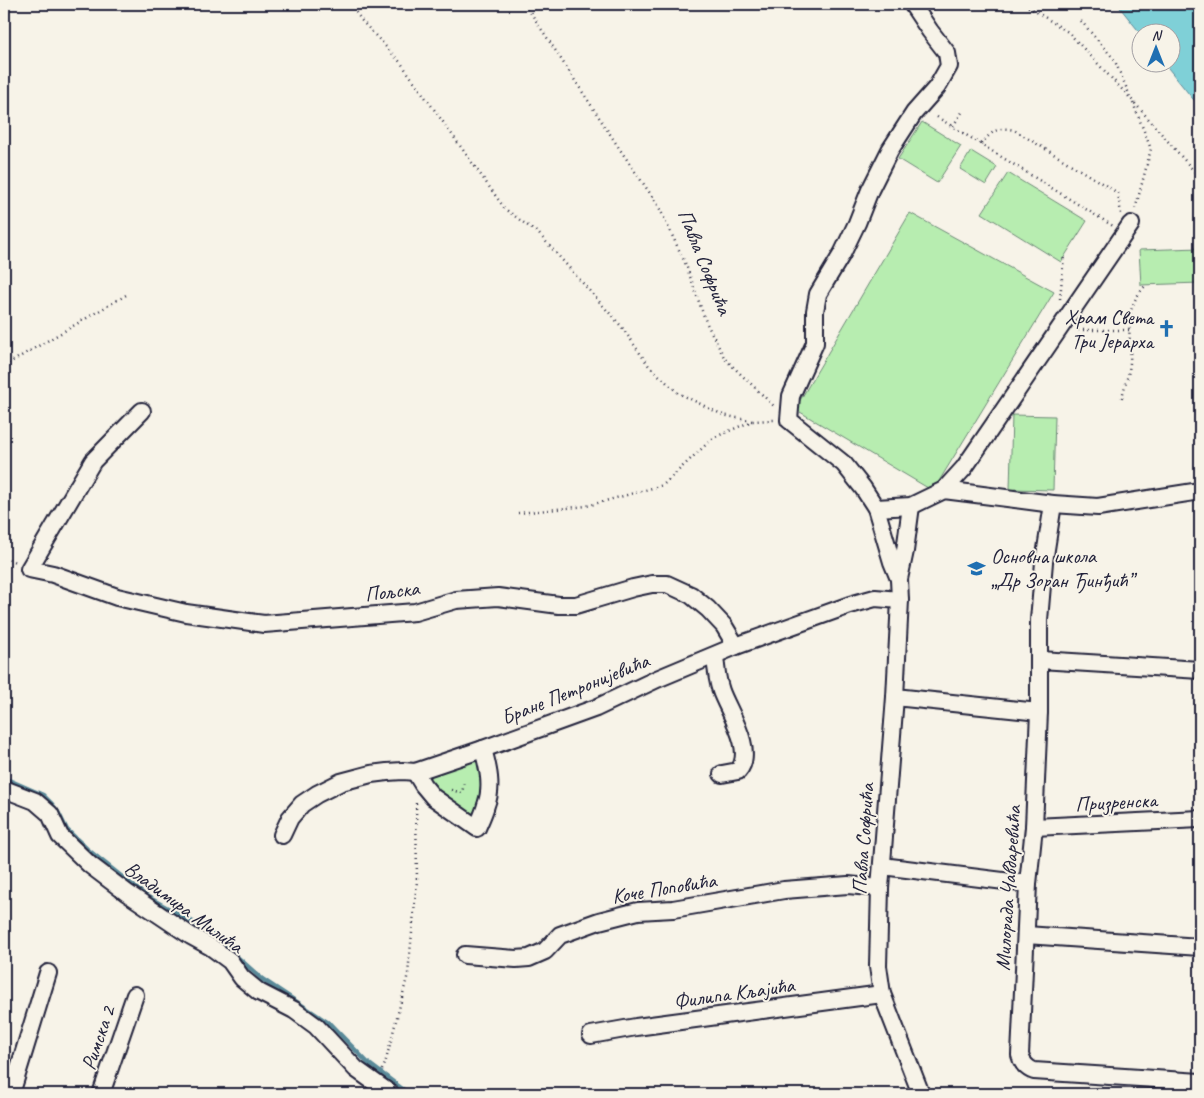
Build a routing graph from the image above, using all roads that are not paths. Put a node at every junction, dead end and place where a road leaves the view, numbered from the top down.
1 (912, 4) edge
2 (1128, 228) road end
3 (142, 411) dead end
4 (944, 490) junction
5 (1200, 491) edge
6 (1053, 504) junction
7 (911, 506) junction
8 (876, 508) junction
9 (899, 579) junction
10 (900, 600) junction
11 (736, 646) junction
12 (715, 656) junction
13 (1040, 660) junction
14 (1200, 670) edge
15 (895, 697) junction
16 (1039, 712) junction
17 (483, 749) junction
18 (415, 772) junction
19 (722, 774) dead end
20 (4, 789) edge
21 (1200, 819) edge
22 (1034, 827) junction
23 (282, 836) dead end
24 (882, 866) junction
25 (1028, 884) junction
26 (880, 888) junction
27 (1026, 935) junction
28 (1200, 947) edge
29 (465, 955) dead end
30 (48, 973) dead end
31 (882, 994) junction
32 (135, 995) dead end
33 (591, 1035) dead end
34 (1200, 1082) edge
35 (12, 1094) edge
36 (102, 1094) edge
37 (391, 1094) edge
38 (920, 1094) edge

1 - 8 street, Павла Софрића
2 - 4 street
3 - 11 street, Пољска
4 - 6 street
4 - 7 street
5 - 6 street
6 - 13 street, Милорада Чавдаревића
7 - 8 street
7 - 9 street, Павла Софрића
8 - 9 street, Павла Софрића
9 - 10 street, Павла Софрића
10 - 11 street, Бране Петронијевића
10 - 15 street, Павла Софрића
11 - 12 street, Бране Петронијевића
12 - 17 street, Бране Петронијевића
12 - 19 street
13 - 14 street
13 - 16 street, Милорада Чавдаревића
15 - 16 street
15 - 24 street, Павла Софрића
16 - 22 street, Милорада Чавдаревића
17 - 18 street, Бране Петронијевића
17 - 18 street
18 - 23 street, Бране Петронијевића
20 - 37 street, Владимира Милића
21 - 22 street, Призренска
22 - 25 street, Милорада Чавдаревића
24 - 25 street
24 - 26 street, Павла Софрића
25 - 27 street, Милорада Чавдаревића
26 - 29 street, Коче Поповића
26 - 31 street, Павла Софрића
27 - 28 street
27 - 34 street, Милорада Чавдаревића
30 - 35 street
31 - 33 street, Филипа Кљајића
31 - 38 street, Павла Софрића
32 - 36 street, Римска 2

